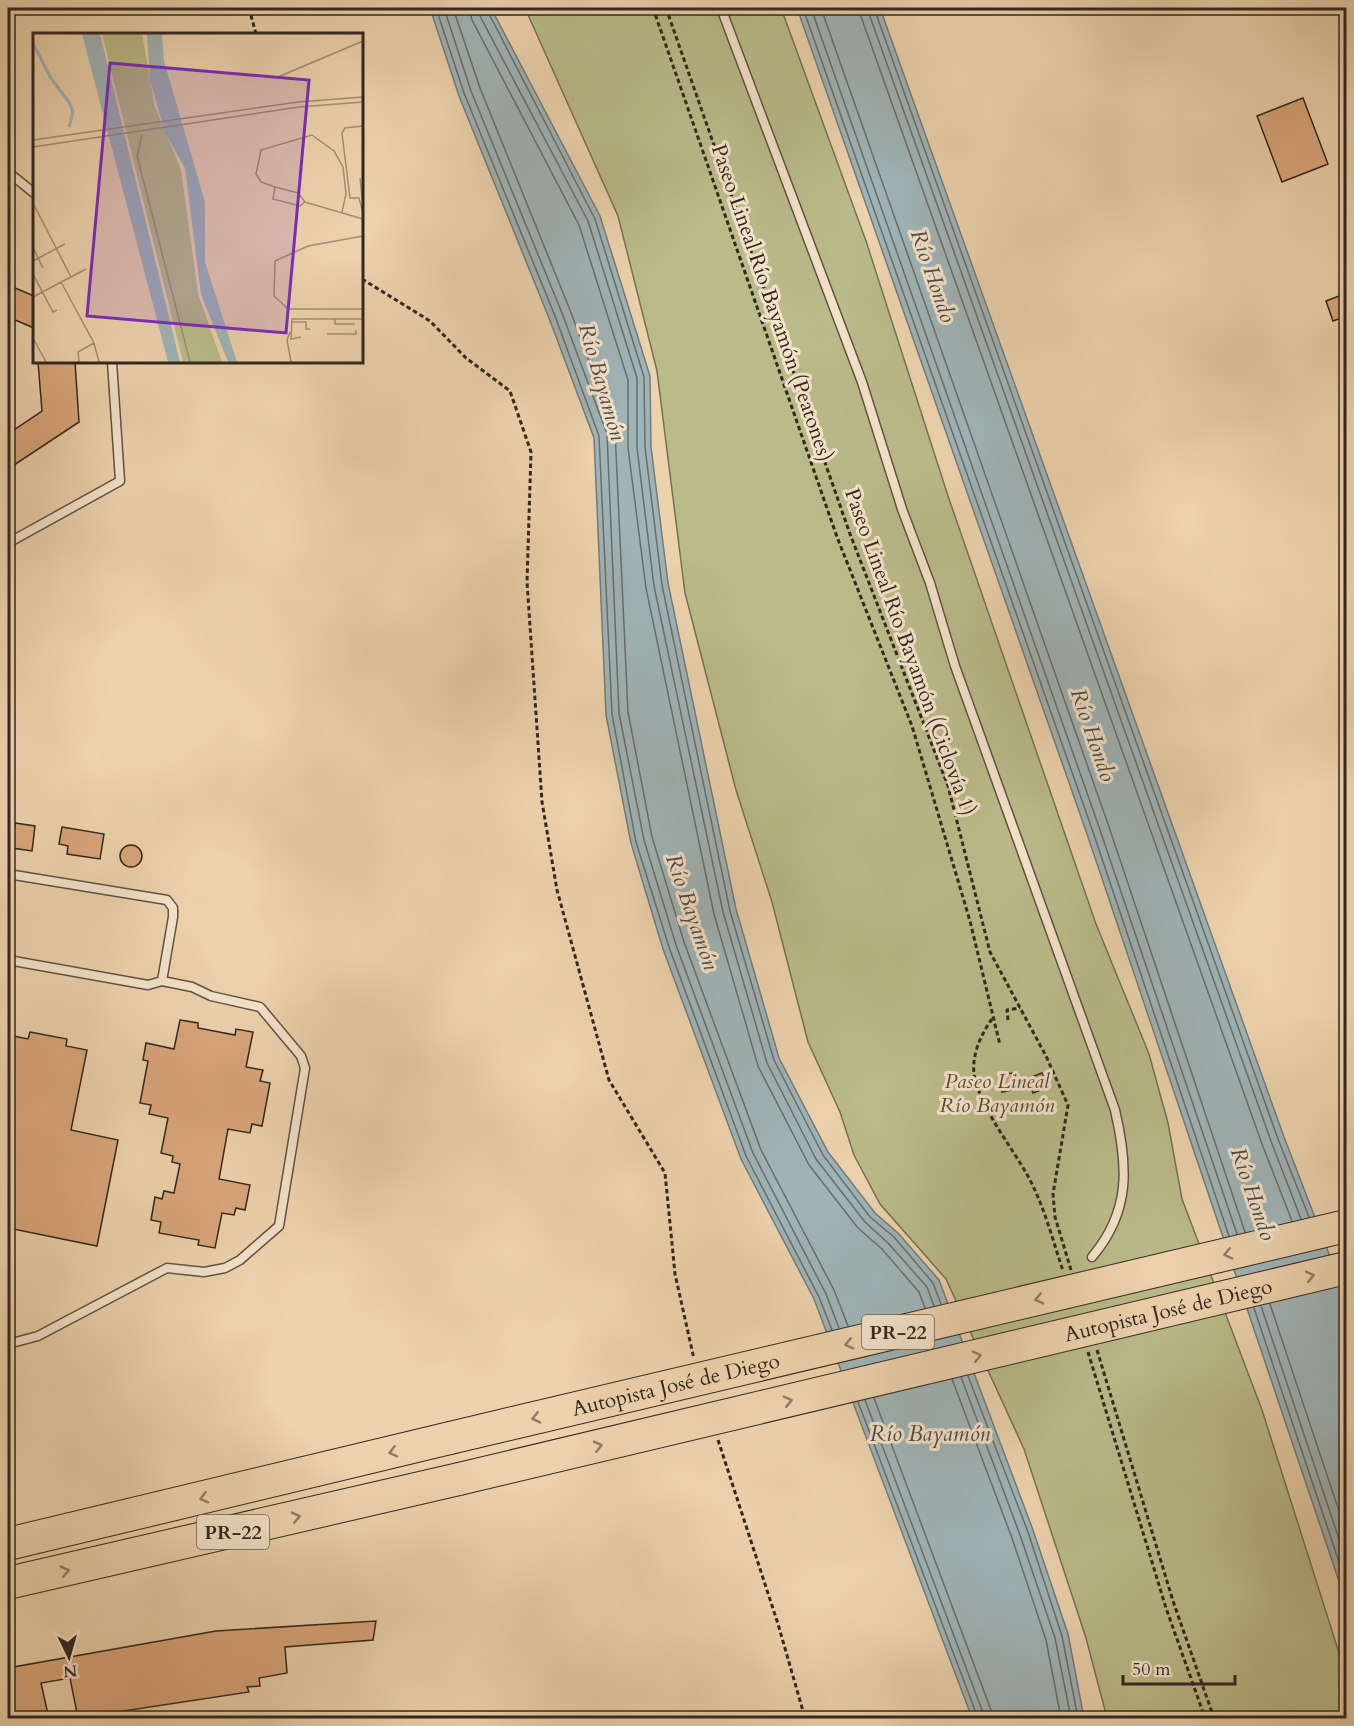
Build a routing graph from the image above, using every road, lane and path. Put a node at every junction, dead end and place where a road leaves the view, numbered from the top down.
1 (249, 8) edge
2 (653, 8) edge
3 (666, 8) edge
4 (721, 8) edge
5 (256, 33) edge
6 (8, 172) edge
7 (33, 193) edge
8 (363, 280) edge
9 (112, 363) edge
10 (8, 543) edge
11 (8, 874) edge
12 (8, 960) edge
13 (162, 981) junction
14 (1020, 1008) junction
15 (992, 1019) junction
16 (1008, 1020) dead end
17 (1000, 1046) dead end
18 (1347, 1226) edge
19 (1092, 1257) dead end
20 (1347, 1268) edge
21 (1074, 1279) dead end
22 (1066, 1281) dead end
23 (1095, 1340) dead end
24 (8, 1344) edge
25 (1086, 1347) dead end
26 (696, 1364) dead end
27 (716, 1433) dead end
28 (8, 1544) edge
29 (8, 1583) edge
30 (805, 1719) edge
31 (1205, 1719) edge
32 (1214, 1719) edge

1 - 5 path
2 - 15 path, Paseo Lineal Río Bayamón (Peatones)
3 - 14 path, Paseo Lineal Río Bayamón (Ciclovía 1)
4 - 19 lane
6 - 7 lane
8 - 26 path
9 - 10 lane
11 - 13 lane
12 - 13 lane
13 - 24 lane
14 - 16 path
14 - 21 path, Paseo Lineal Río Bayamón (Ciclovía 1)
15 - 17 path, Paseo Lineal Río Bayamón (Peatones)
15 - 22 path
18 -> 28 highway, Autopista José de Diego / PR-22, bridge
29 -> 20 highway, Autopista José de Diego / PR-22, bridge
23 - 32 path
25 - 31 path
27 - 30 path

